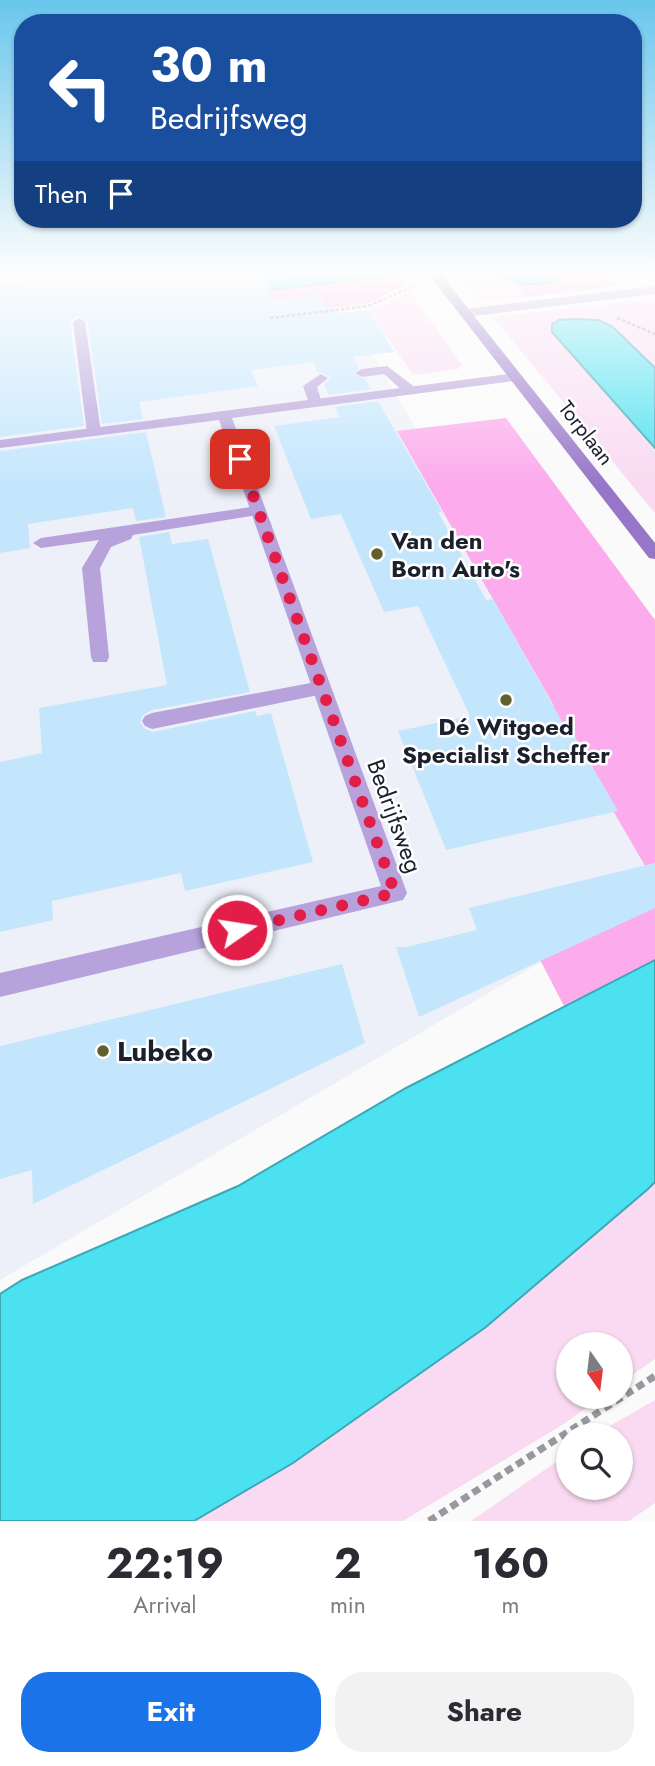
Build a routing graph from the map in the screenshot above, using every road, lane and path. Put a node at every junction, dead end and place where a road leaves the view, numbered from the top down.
1 (82, 343) edge
2 (489, 343) edge
3 (359, 368) dead end
4 (316, 377) dead end
5 (516, 377) junction
6 (411, 391) junction
7 (315, 403) junction
8 (225, 415) junction
9 (94, 432) junction
10 (0, 444) edge
11 (258, 511) junction
12 (136, 529) junction
13 (41, 543) dead end
14 (655, 554) edge
15 (100, 657) dead end
16 (321, 688) junction
17 (152, 721) dead end
18 (0, 985) edge
19 (655, 1376) edge
20 (429, 1521) edge

1 - 9 street
2 - 5 street, Torplaan
3 - 6 street
4 - 7 street
5 - 6 street
5 - 14 street, Torplaan
6 - 7 street
7 - 8 street
8 - 9 street
8 - 11 street, Bedrijfsweg
9 - 10 street
11 - 12 street
11 - 16 street, Bedrijfsweg
12 - 13 street
12 - 15 street
16 - 17 street
16 - 18 street, Bedrijfsweg
19 - 20 path

